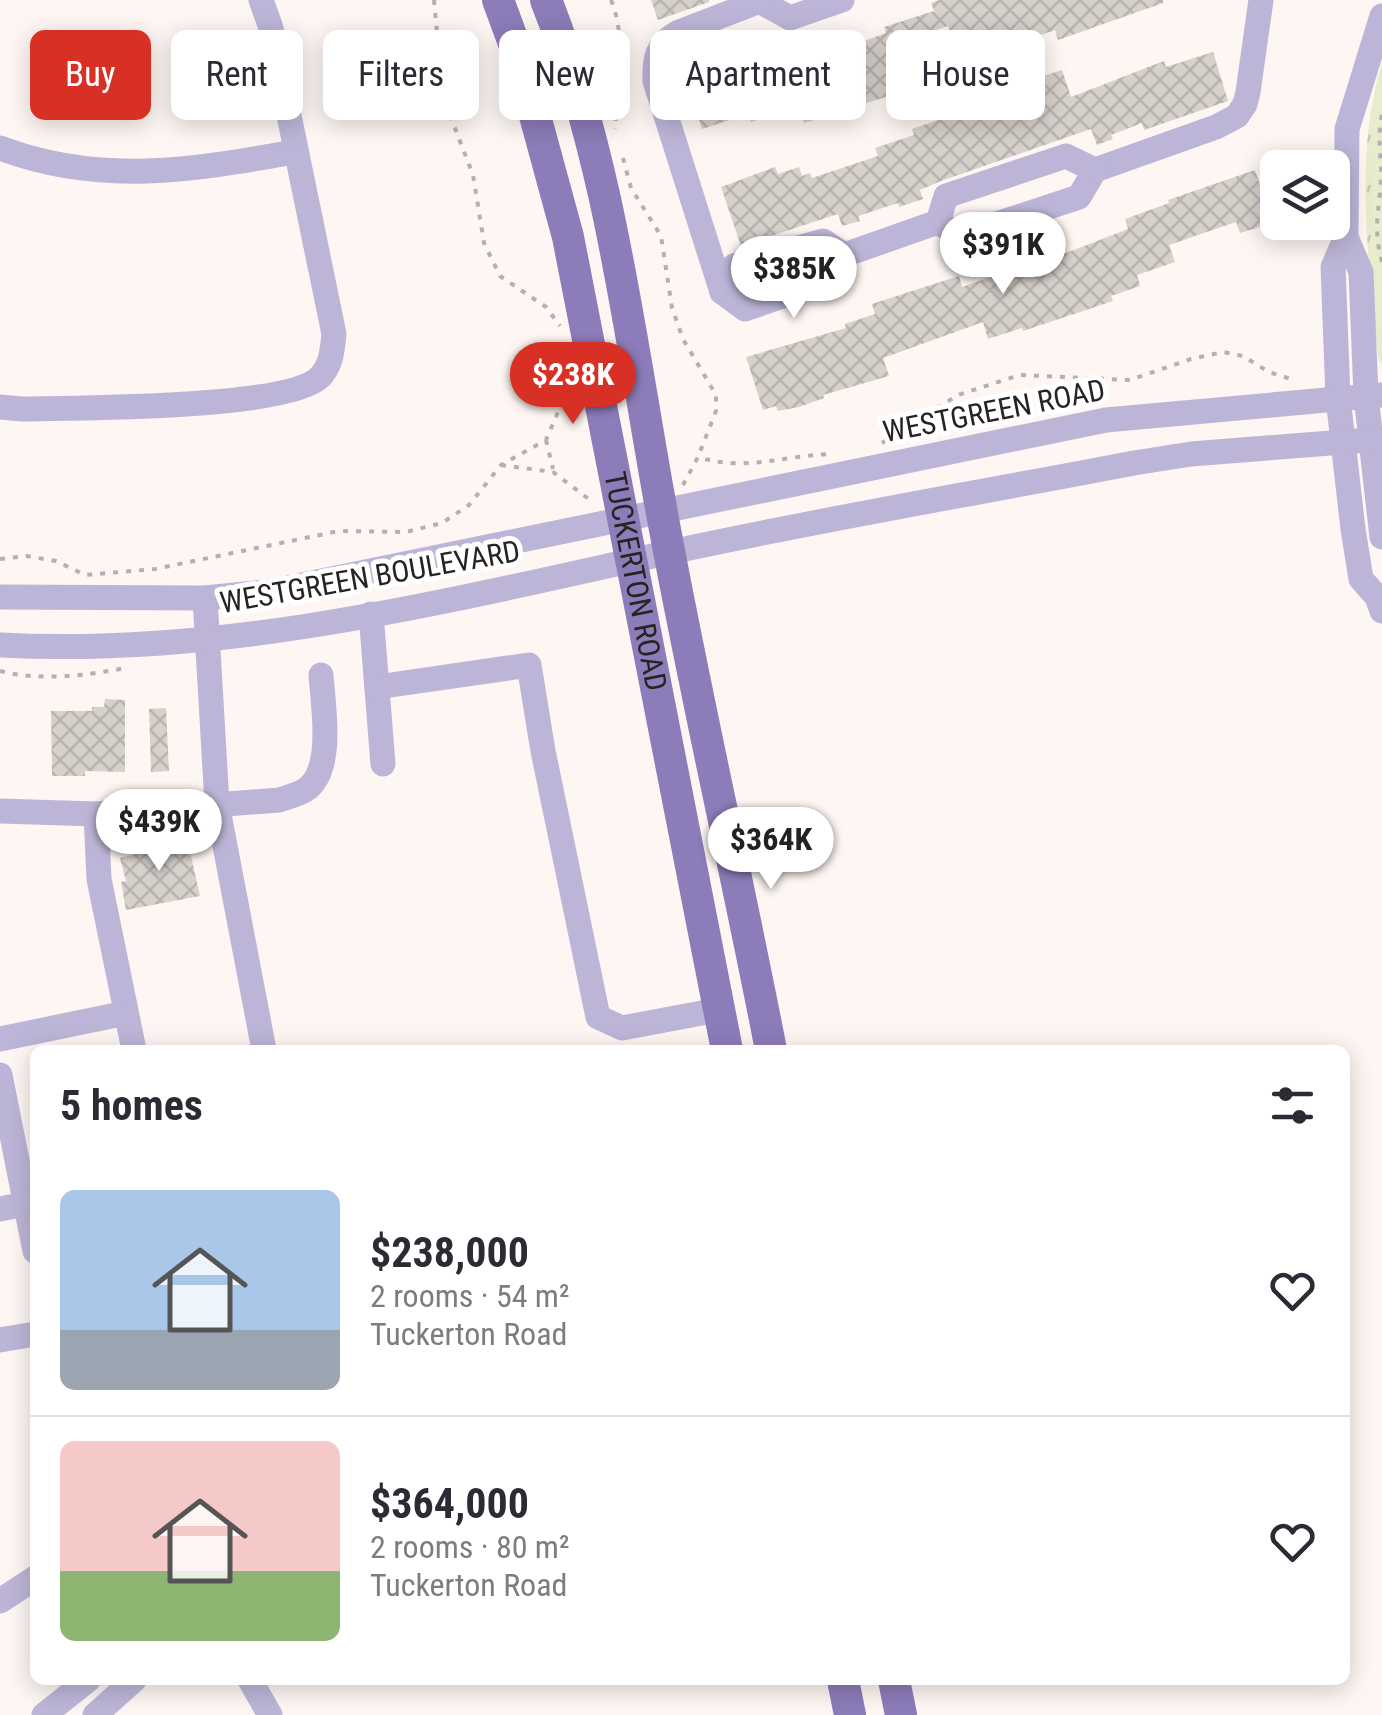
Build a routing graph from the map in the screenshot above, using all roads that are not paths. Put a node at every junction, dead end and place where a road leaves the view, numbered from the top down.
1 (260, 0) edge
2 (498, 0) edge
3 (546, 0) edge
4 (842, 0) edge
5 (1261, 0) edge
6 (762, 1) edge
7 (1382, 16) edge
8 (1347, 150) edge
9 (1, 151) edge
10 (294, 152) junction
11 (1095, 170) junction
12 (938, 222) junction
13 (1345, 240) edge
14 (1347, 240) edge
15 (844, 255) junction
16 (722, 292) junction
17 (1374, 396) edge
18 (1338, 398) junction
19 (0, 407) edge
20 (1376, 439) edge
21 (1343, 441) junction
22 (608, 511) junction
23 (662, 513) junction
24 (1382, 537) edge
25 (671, 552) junction
26 (630, 561) junction
27 (0, 597) edge
28 (1380, 597) edge
29 (205, 598) junction
30 (371, 614) junction
31 (207, 639) junction
32 (0, 645) edge
33 (321, 675) dead end
34 (377, 687) junction
35 (383, 764) dead end
36 (217, 804) junction
37 (0, 811) edge
38 (96, 814) junction
39 (718, 1010) junction
40 (126, 1013) junction
41 (0, 1039) edge
42 (133, 1045) edge
43 (263, 1045) edge
44 (725, 1045) edge
45 (770, 1045) edge
46 (0, 1076) edge
47 (20, 1205) edge
48 (30, 1236) edge
49 (30, 1335) edge
50 (0, 1340) edge
51 (30, 1581) edge
52 (0, 1601) edge
53 (82, 1685) edge
54 (128, 1685) edge
55 (253, 1685) edge
56 (844, 1685) edge
57 (895, 1685) edge
58 (44, 1715) edge
59 (95, 1715) edge
60 (270, 1715) edge
61 (850, 1715) edge
62 (901, 1715) edge

1 - 10 street
2 - 22 main road, TUCKERTON ROAD
3 - 23 main road, TUCKERTON ROAD
4 - 6 street
5 - 11 street
6 - 16 street
7 - 8 street
9 - 10 street
10 - 19 street
11 - 12 street
11 - 12 street
12 - 15 street
13 - 18 street
14 - 17 street
15 - 16 street
15 - 16 street
17 - 18 street, WESTGREEN ROAD
17 - 20 street
18 - 21 street
18 - 23 street, WESTGREEN ROAD
20 - 21 street
20 - 24 street
21 - 25 street
21 - 28 street
22 - 23 street, WESTGREEN ROAD
22 - 26 main road, TUCKERTON ROAD
22 - 29 street, WESTGREEN BOULEVARD
23 - 25 main road, TUCKERTON ROAD
25 - 26 street
25 - 45 main road, TUCKERTON ROAD
26 - 30 street, WESTGREEN BOULEVARD
26 - 39 main road, TUCKERTON ROAD
27 - 29 street, WESTGREEN BOULEVARD
29 - 31 street
30 - 31 street, WESTGREEN BOULEVARD
30 - 34 street
31 - 32 street, WESTGREEN BOULEVARD
31 - 36 street
33 - 36 street
34 - 35 street
34 - 39 street
36 - 38 street
36 - 43 street
37 - 38 street
38 - 40 street
39 - 44 main road, TUCKERTON ROAD
40 - 41 street
40 - 42 street
46 - 47 street
47 - 48 street
49 - 50 street
51 - 52 street
53 - 58 street
54 - 59 street
55 - 60 street
56 - 61 main road
57 - 62 main road

